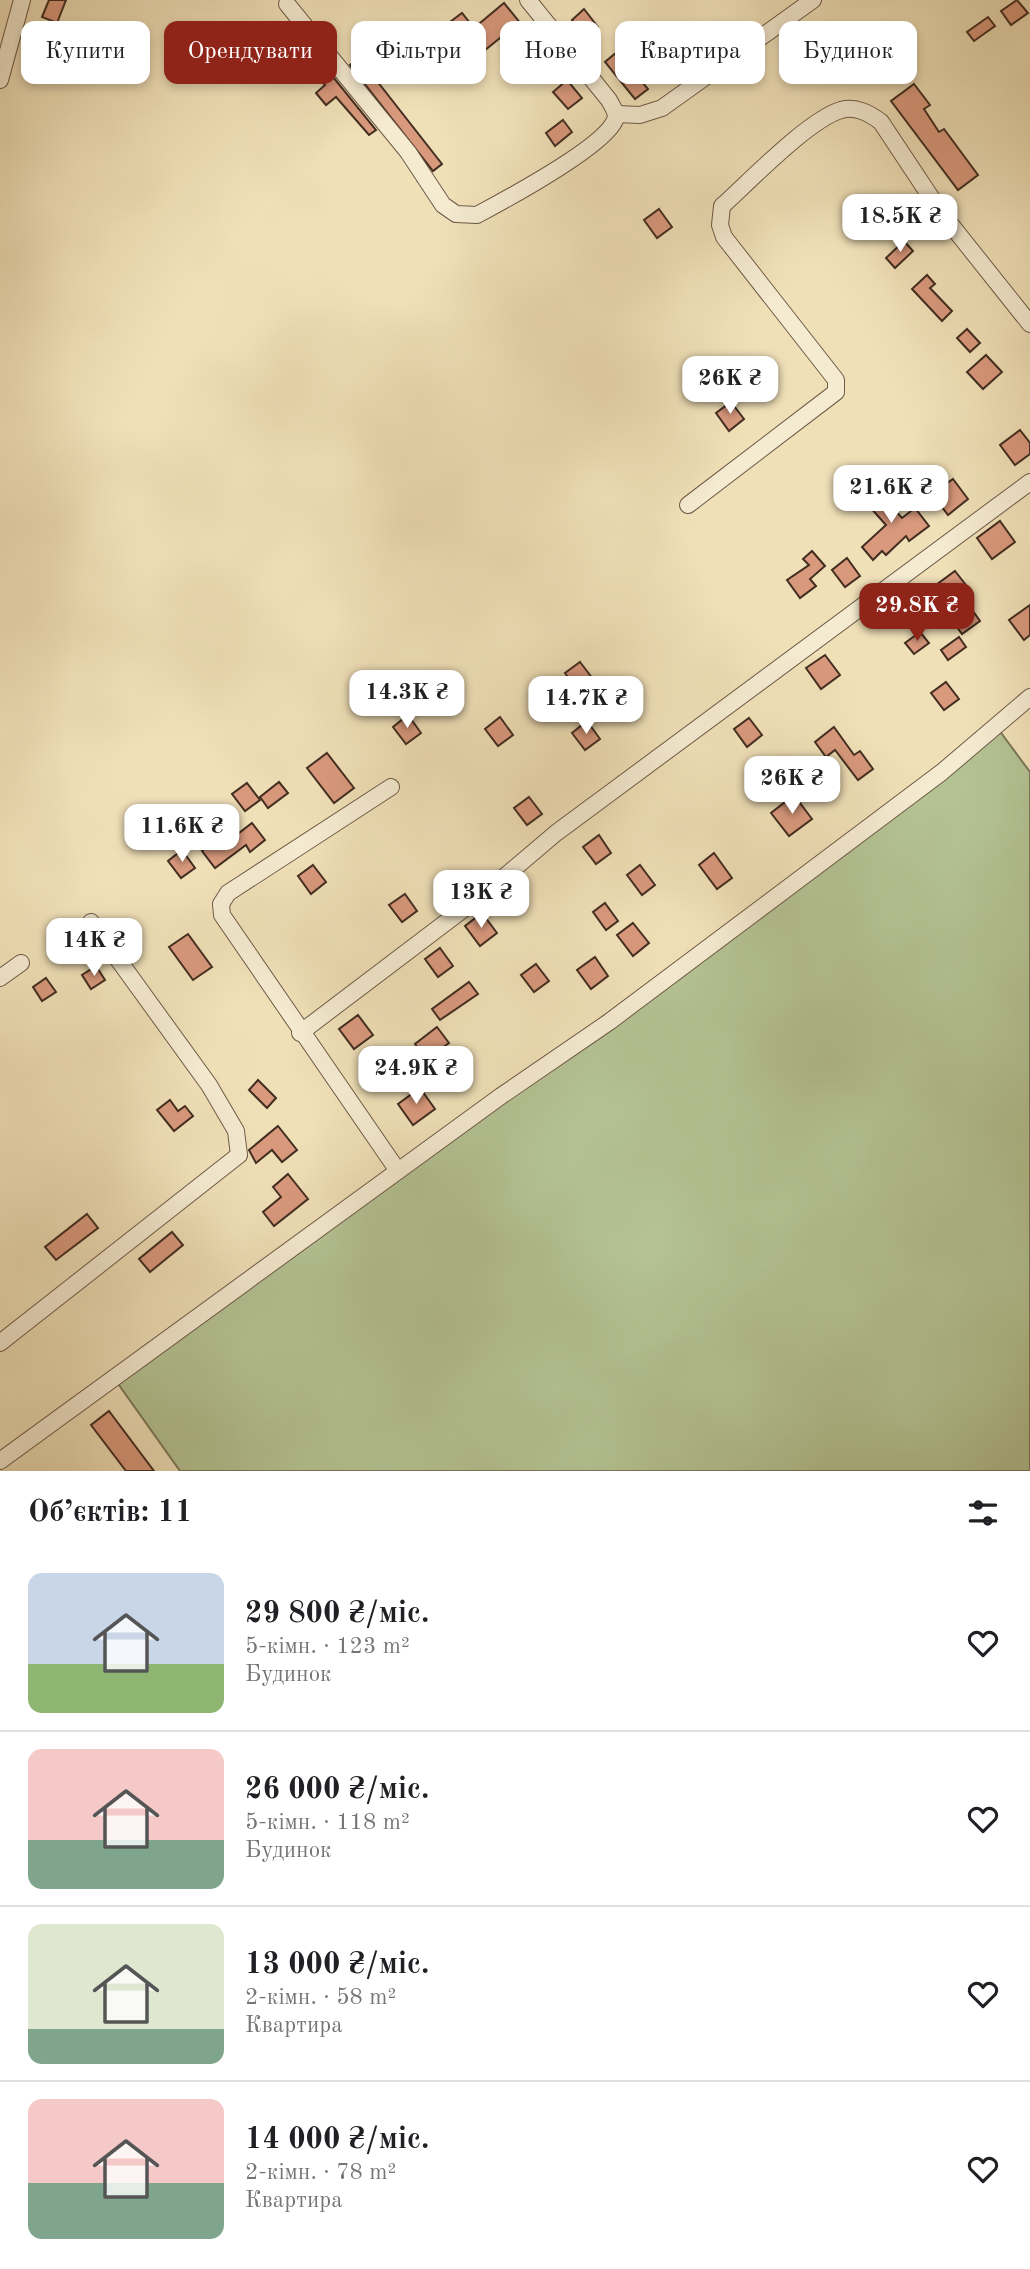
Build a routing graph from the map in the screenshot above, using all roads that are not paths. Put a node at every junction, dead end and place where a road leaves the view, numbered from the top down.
1 (22, 0) edge
2 (528, 0) edge
3 (813, 0) edge
4 (287, 4) dead end
5 (0, 79) edge
6 (616, 114) junction
7 (1030, 324) edge
8 (1030, 482) edge
9 (688, 505) dead end
10 (1030, 697) edge
11 (391, 787) dead end
12 (92, 922) dead end
13 (21, 963) dead end
14 (0, 978) edge
15 (300, 1033) junction
16 (398, 1171) junction
17 (0, 1343) edge
18 (0, 1461) edge

1 - 5 street
2 - 6 street
3 - 6 street
4 - 6 street
7 - 9 street
8 - 15 street
10 - 16 street
11 - 15 street
12 - 17 street
13 - 14 street
15 - 16 street
16 - 18 street

